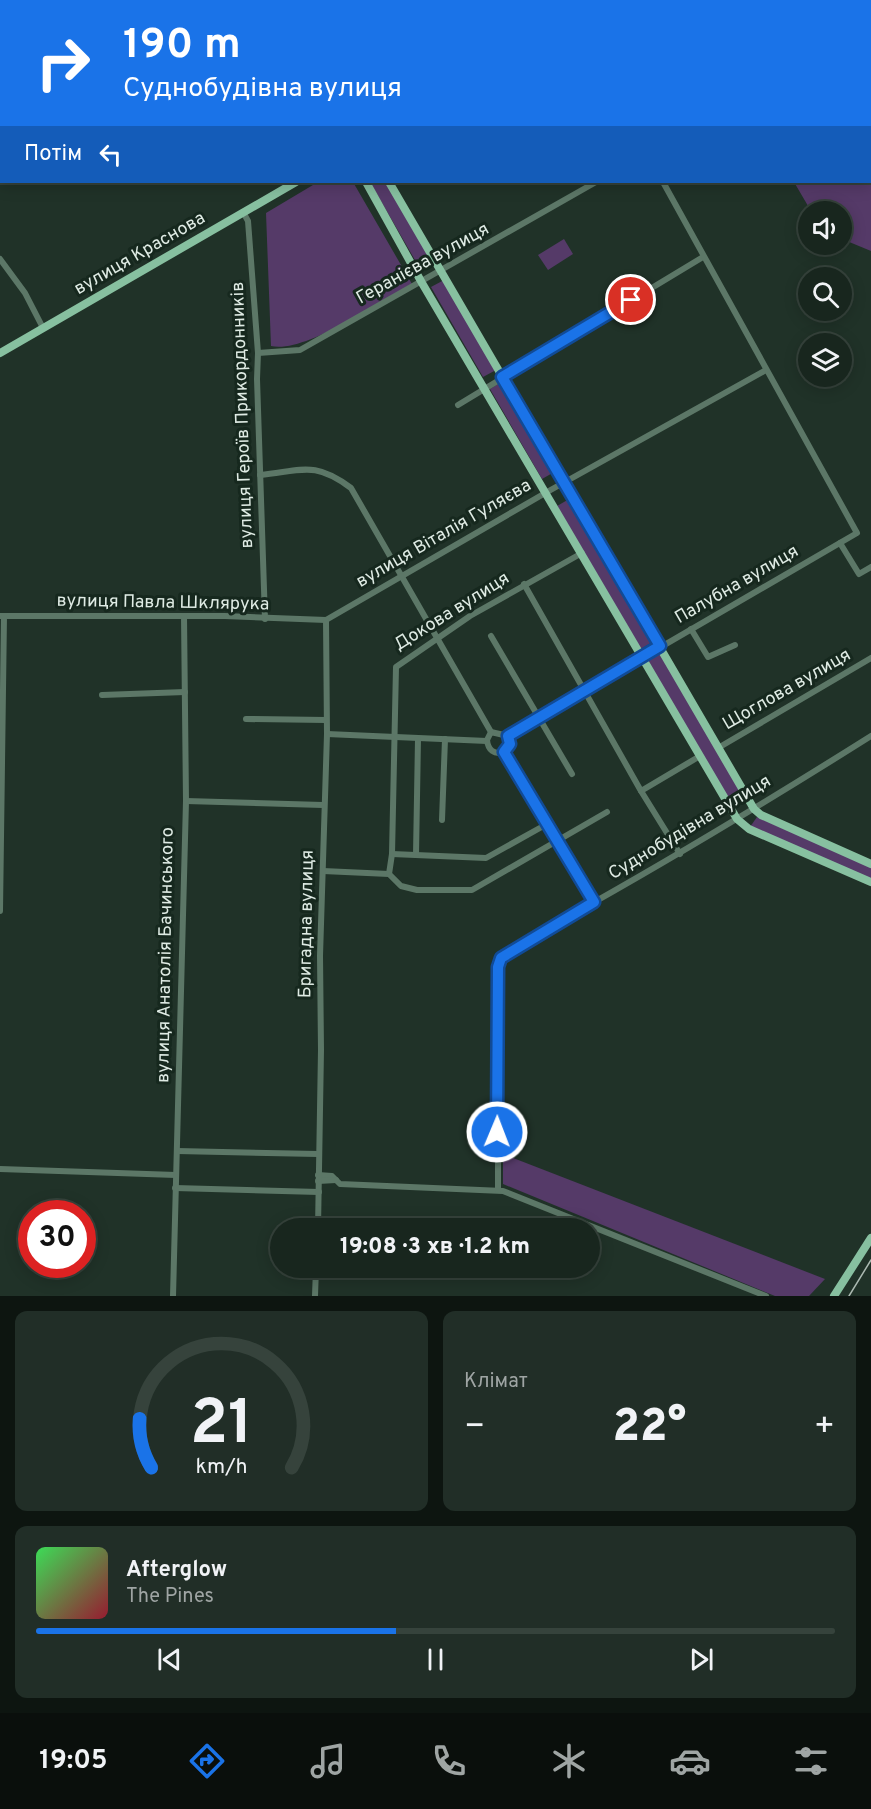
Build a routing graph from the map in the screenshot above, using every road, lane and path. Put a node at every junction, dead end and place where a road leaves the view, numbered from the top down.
1 (294, 183) edge
2 (367, 183) edge
3 (389, 183) edge
4 (594, 183) edge
5 (664, 183) edge
6 (243, 212) junction
7 (703, 257) junction
8 (0, 259) edge
9 (441, 272) junction
10 (422, 283) junction
11 (43, 328) junction
12 (0, 353) edge
13 (258, 353) junction
14 (766, 370) junction
15 (502, 377) junction
16 (485, 388) junction
17 (458, 405) dead end
18 (260, 475) junction
19 (564, 482) junction
20 (547, 492) junction
21 (840, 543) junction
22 (582, 553) junction
23 (871, 567) edge
24 (403, 576) junction
25 (524, 584) junction
26 (2, 616) edge
27 (184, 616) junction
28 (265, 619) junction
29 (326, 620) junction
30 (691, 629) junction
31 (491, 636) dead end
32 (438, 638) junction
33 (735, 645) dead end
34 (660, 646) junction
35 (642, 657) junction
36 (871, 658) edge
37 (584, 689) junction
38 (185, 692) junction
39 (102, 694) dead end
40 (538, 717) junction
41 (246, 719) dead end
42 (326, 720) junction
43 (491, 732) junction
44 (327, 734) junction
45 (508, 736) junction
46 (871, 736) edge
47 (394, 737) junction
48 (418, 739) junction
49 (445, 739) junction
50 (487, 741) junction
51 (718, 748) junction
52 (504, 752) junction
53 (700, 756) junction
54 (572, 774) dead end
55 (640, 790) junction
56 (186, 801) junction
57 (324, 805) junction
58 (754, 809) junction
59 (606, 812) dead end
60 (737, 819) junction
61 (442, 820) dead end
62 (546, 824) junction
63 (556, 840) junction
64 (392, 854) junction
65 (680, 854) junction
66 (416, 855) junction
67 (871, 864) edge
68 (323, 871) junction
69 (389, 874) junction
70 (871, 882) edge
71 (594, 902) junction
72 (0, 911) edge
73 (177, 1150) junction
74 (318, 1154) junction
75 (0, 1169) edge
76 (176, 1175) junction
77 (318, 1178) junction
78 (175, 1188) junction
79 (498, 1190) junction
80 (319, 1192) junction
81 (318, 1218) edge
82 (871, 1238) edge
83 (316, 1278) edge
84 (174, 1296) edge
85 (315, 1296) edge
86 (766, 1296) edge
87 (834, 1296) edge

1 - 6 main road, вулиця Краснова
2 - 10 main road
3 - 9 main road
4 - 9 street, Геранієва вулиця
5 - 7 street
6 - 11 main road, вулиця Краснова
6 - 13 street, вулиця Героїв Прикордонників
7 - 14 street
7 - 15 street
8 - 11 street
9 - 10 street, Геранієва вулиця
9 - 15 main road
10 - 13 street, Геранієва вулиця
10 - 16 main road
11 - 12 main road, вулиця Краснова
13 - 18 street, вулиця Героїв Прикордонників
14 - 19 street, вулиця Віталія Гуляєва
14 - 21 street, Палубна вулиця
15 - 16 street
15 - 19 main road
16 - 17 street
16 - 20 main road
18 - 24 street
18 - 28 street, вулиця Героїв Прикордонників
19 - 20 street, вулиця Віталія Гуляєва
19 - 34 main road
20 - 22 main road
20 - 24 street, вулиця Віталія Гуляєва
21 - 23 street
21 - 30 street, Палубна вулиця
22 - 25 street, Докова вулиця
22 - 35 main road
24 - 29 street, вулиця Віталія Гуляєва
24 - 32 street
25 - 32 street, Докова вулиця
25 - 37 street
26 - 27 street, вулиця Павла Шклярука
26 - 72 street
27 - 28 street, вулиця Павла Шклярука
27 - 38 street, вулиця Анатолія Бачинського
28 - 29 street, вулиця Павла Шклярука
29 - 42 street, Бригадна вулиця
30 - 33 street
30 - 34 street, Палубна вулиця
31 - 40 street
32 - 43 street
32 - 47 street, Докова вулиця
34 - 35 street, Палубна вулиця
34 - 51 main road
35 - 37 street, Палубна вулиця
35 - 53 main road
36 - 51 street, Щоглова вулиця
37 - 40 street, Палубна вулиця
37 - 55 street
38 - 39 street
38 - 56 street, вулиця Анатолія Бачинського
40 - 45 street, Палубна вулиця
40 - 54 street
41 - 42 street
42 - 44 street, Бригадна вулиця
43 - 45 street
43 - 50 street
44 - 47 street
44 - 57 street, Бригадна вулиця
45 - 52 street
46 - 58 street, Суднобудівна вулиця
47 - 48 street
47 - 64 street, Докова вулиця
48 - 49 street
48 - 66 street
49 - 50 street
49 - 61 street
50 - 52 street
51 - 58 main road
52 - 62 street
53 - 55 street
53 - 60 main road
55 - 65 street
56 - 57 street
56 - 73 street, вулиця Анатолія Бачинського
57 - 68 street, Бригадна вулиця
58 - 60 street, Суднобудівна вулиця
58 - 67 main road
59 - 63 street
60 - 65 street, Суднобудівна вулиця
60 - 70 main road
62 - 63 street
62 - 66 street
63 - 69 street
63 - 71 street
64 - 66 street
64 - 69 street, Докова вулиця
65 - 71 street, Суднобудівна вулиця
68 - 69 street
68 - 74 street, Бригадна вулиця
71 - 79 street, Суднобудівна вулиця
73 - 74 street
73 - 76 street, вулиця Анатолія Бачинського
74 - 77 street, Бригадна вулиця
75 - 76 street
76 - 78 street, вулиця Анатолія Бачинського
77 - 79 street
77 - 80 street, Бригадна вулиця
78 - 80 street
78 - 84 street, вулиця Анатолія Бачинського
79 - 86 street
80 - 81 street, Бригадна вулиця
82 - 87 main road
83 - 85 street

